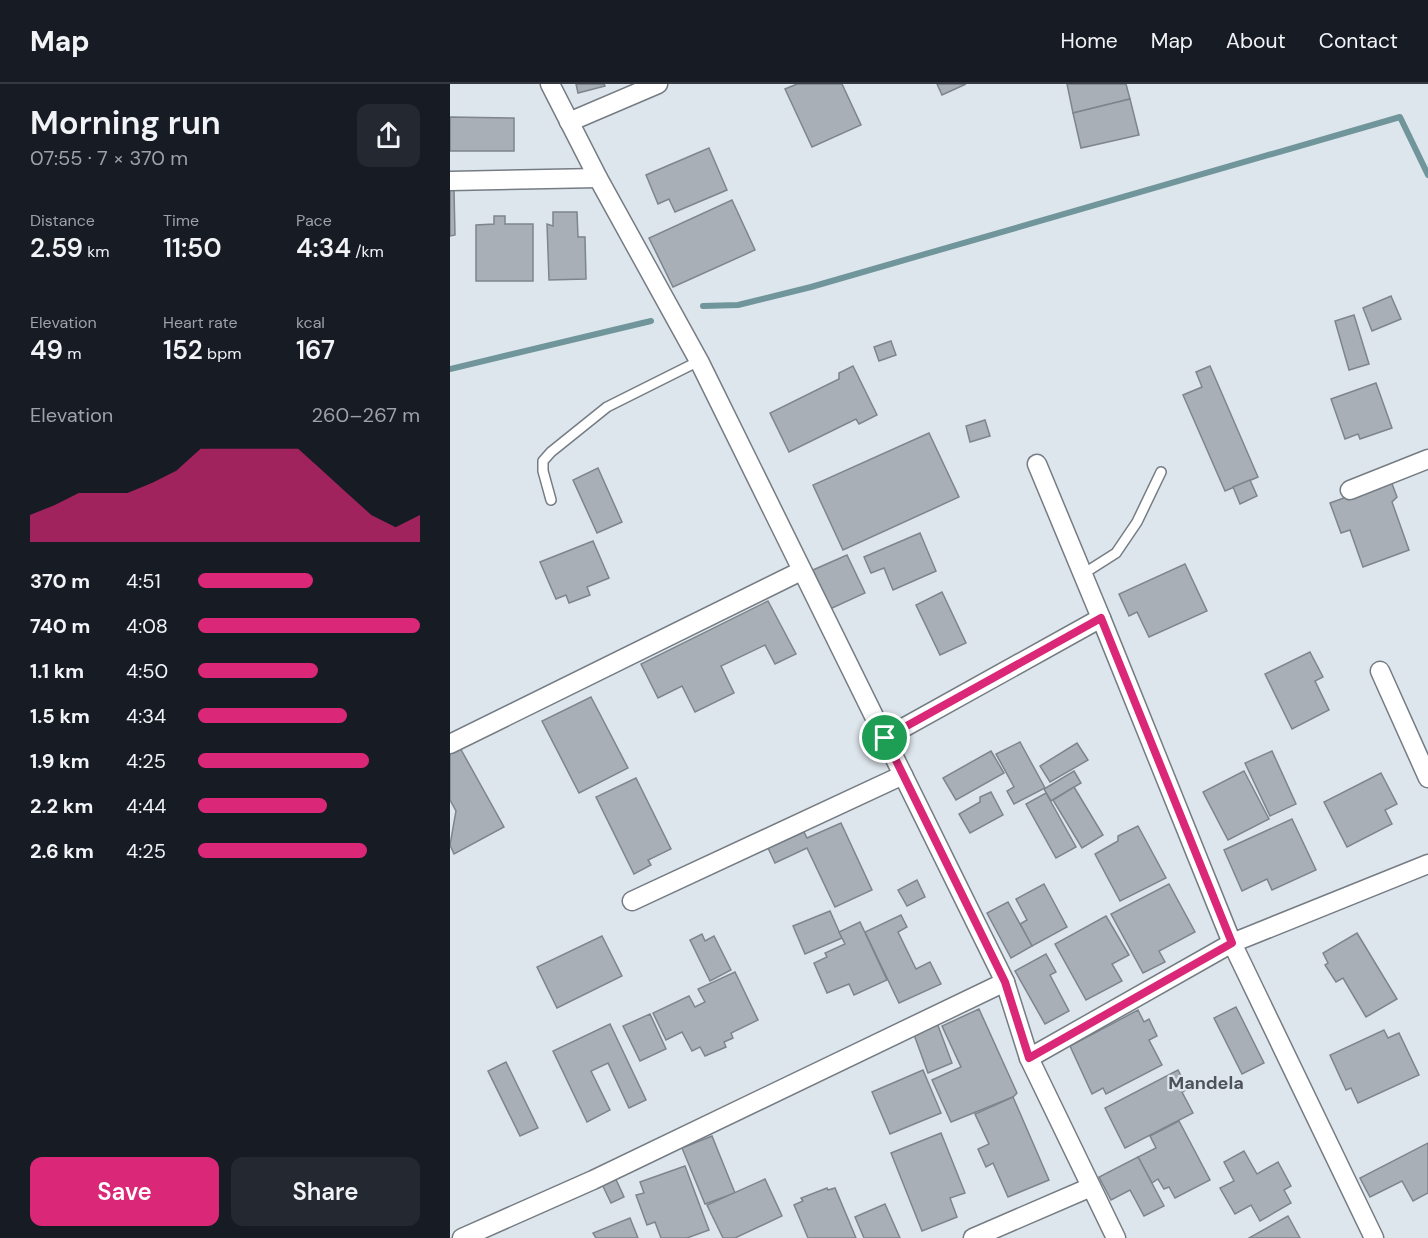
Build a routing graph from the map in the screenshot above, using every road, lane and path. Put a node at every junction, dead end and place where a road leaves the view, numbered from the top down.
1 (550, 84) edge
2 (658, 84) edge
3 (569, 122) junction
4 (598, 178) junction
5 (450, 181) edge
6 (699, 361) junction
7 (1428, 459) edge
8 (1036, 464) dead end
9 (1161, 472) dead end
10 (1350, 490) dead end
11 (551, 500) dead end
12 (801, 571) junction
13 (1083, 574) junction
14 (1101, 618) junction
15 (1380, 671) dead end
16 (885, 738) junction
17 (450, 744) edge
18 (903, 775) junction
19 (1428, 777) edge
20 (1428, 864) edge
21 (632, 901) dead end
22 (1232, 943) junction
23 (1005, 982) junction
24 (1029, 1058) junction
25 (1091, 1187) junction
26 (462, 1238) edge
27 (973, 1238) edge
28 (1116, 1238) edge
29 (1374, 1238) edge

1 - 3 street
2 - 3 street
3 - 4 street
4 - 5 street
4 - 6 street
6 - 11 lane
6 - 12 street
7 - 10 street
8 - 13 street
9 - 13 lane
12 - 16 street
12 - 17 street
13 - 14 street
14 - 16 street
14 - 22 street
15 - 19 street
16 - 18 street
18 - 21 street
18 - 23 street
20 - 22 street
22 - 24 street
22 - 29 street
23 - 24 street
23 - 26 street
24 - 25 street
25 - 27 street
25 - 28 street

